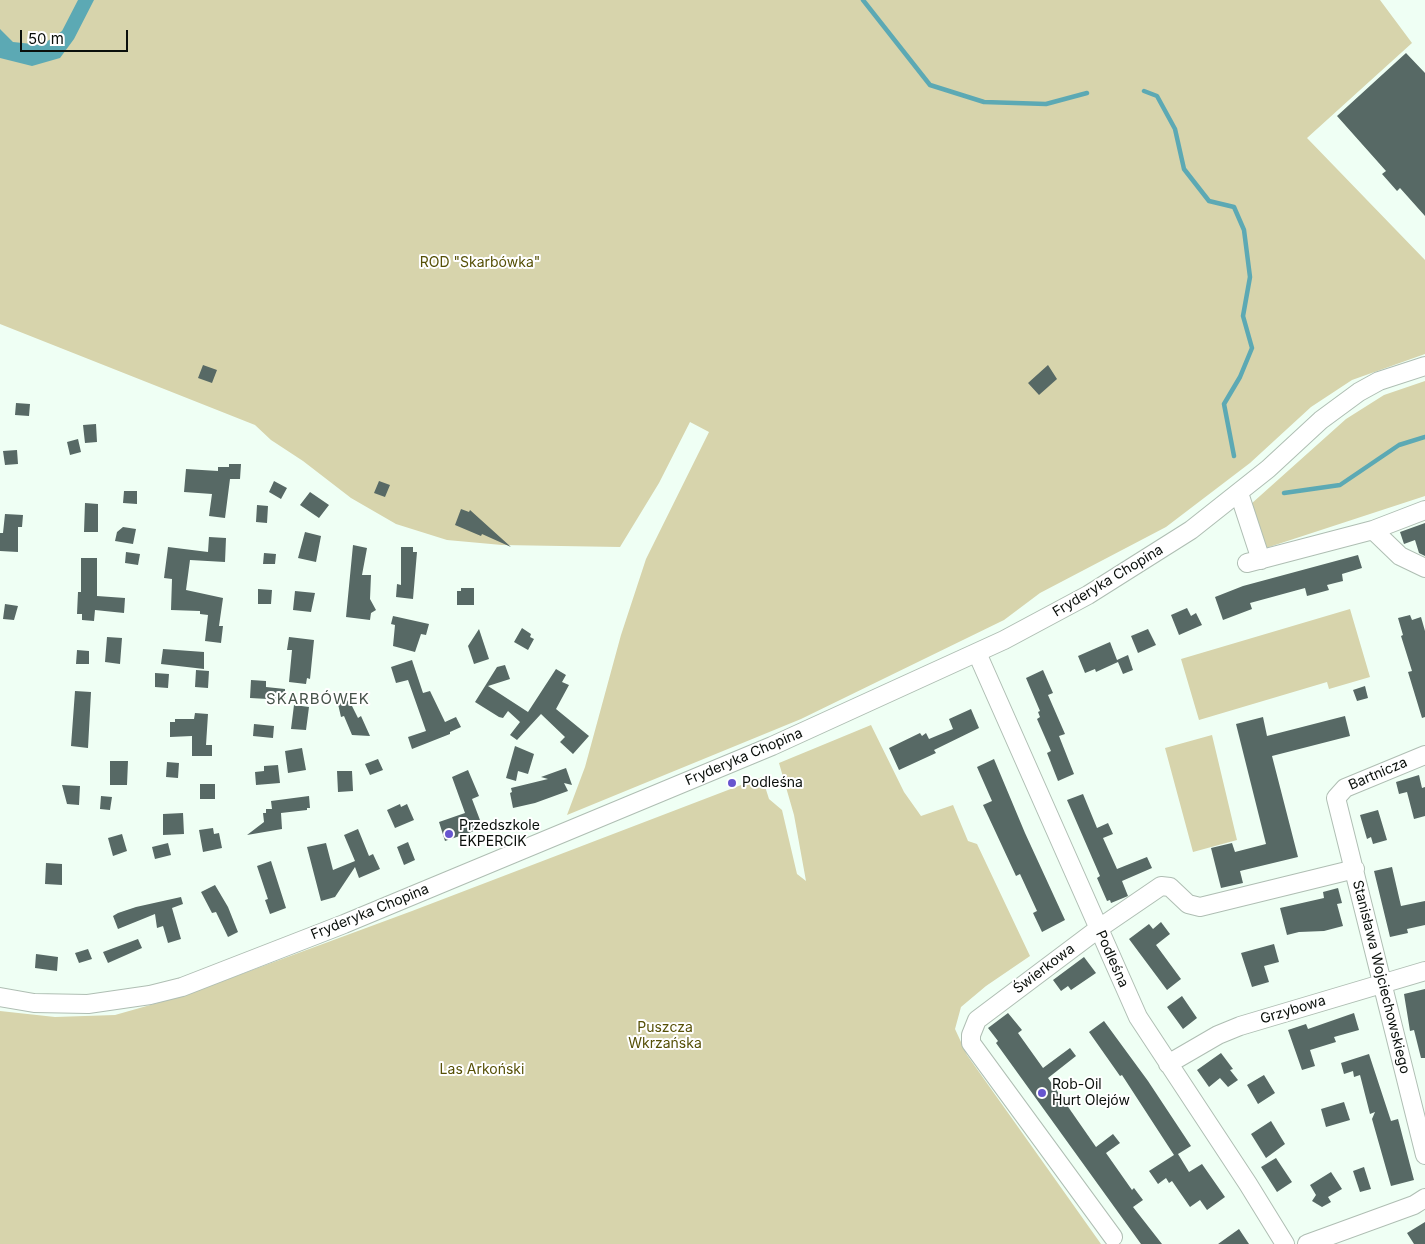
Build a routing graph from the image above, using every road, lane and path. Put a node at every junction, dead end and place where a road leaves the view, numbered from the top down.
1 (1425, 366) edge
2 (1238, 493) junction
3 (1425, 510) edge
4 (1373, 530) junction
5 (1425, 568) edge
6 (977, 653) junction
7 (1425, 755) edge
8 (1336, 798) joint
9 (1355, 870) junction
10 (1098, 929) junction
11 (1425, 971) edge
12 (1384, 983) junction
13 (0, 997) edge
14 (1168, 1064) junction
15 (1425, 1155) edge
16 (1425, 1198) edge
17 (1113, 1237) dead end
18 (1285, 1244) edge
19 (1308, 1244) edge

1 - 2 street, Fryderyka Chopina
2 - 4 street
2 - 6 street, Fryderyka Chopina
3 - 4 street
4 - 5 street
6 - 10 street, Podleśna
6 - 13 street, Fryderyka Chopina
7 - 8 street, Bartnicza
8 - 9 street, Stanisława Wojciechowskiego
9 - 10 street, Świerkowa
9 - 12 street, Stanisława Wojciechowskiego
10 - 14 street, Podleśna
10 - 17 street, Świerkowa
11 - 12 street, Grzybowa
12 - 14 street, Grzybowa
12 - 15 street, Stanisława Wojciechowskiego
14 - 18 street, Podleśna
16 - 19 street

